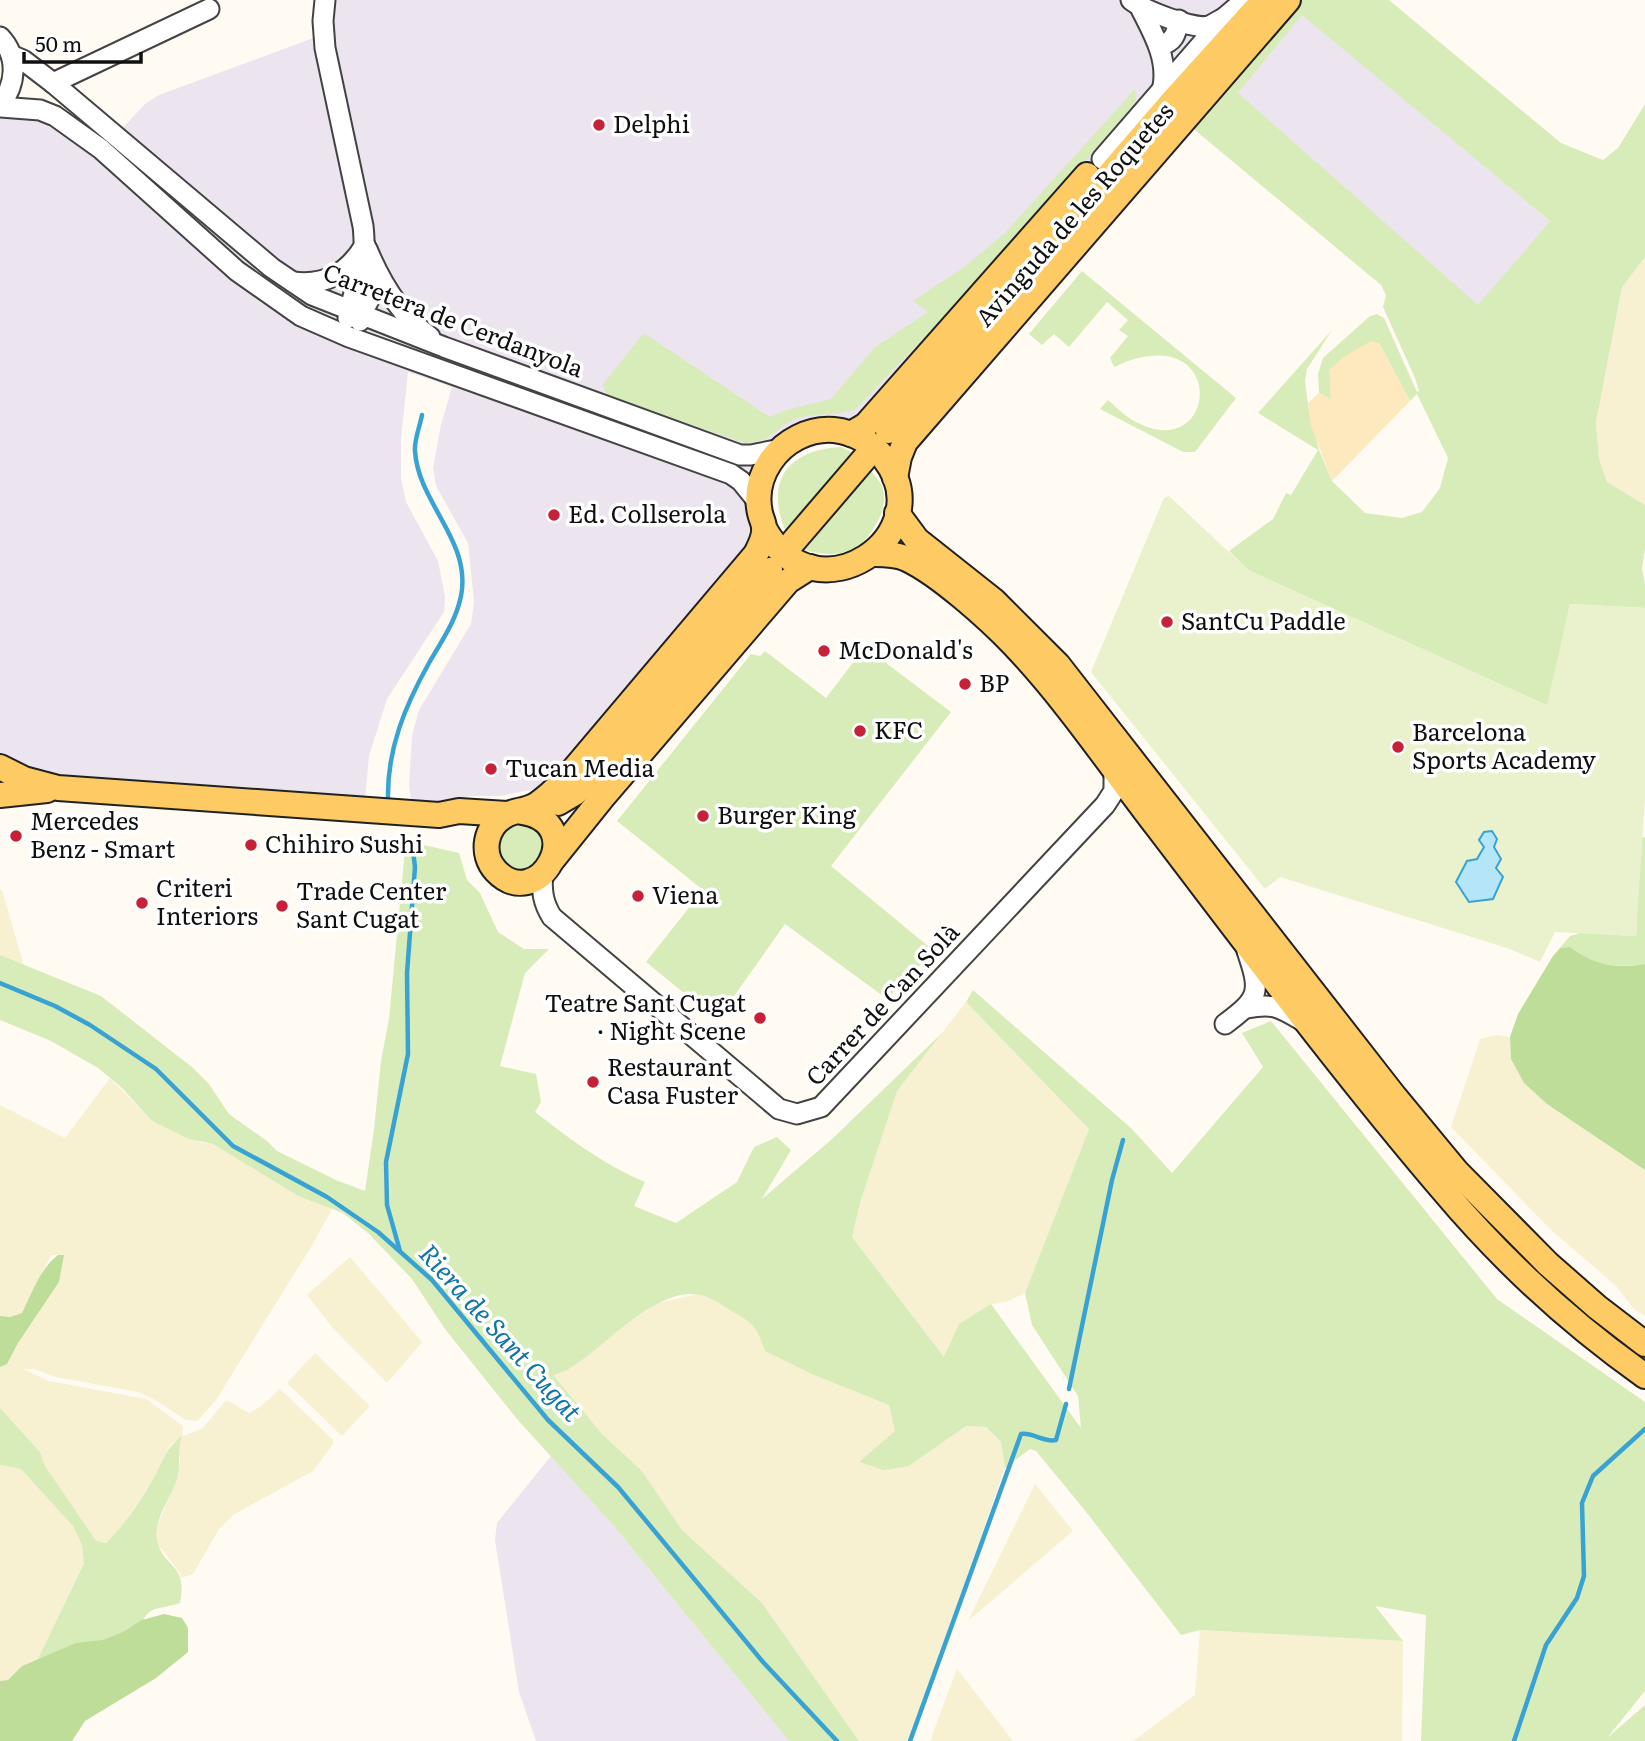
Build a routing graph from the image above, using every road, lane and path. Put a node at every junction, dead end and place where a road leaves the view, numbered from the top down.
1 (325, 0) edge
2 (1245, 0) edge
3 (1264, 0) edge
4 (1288, 0) edge
5 (1136, 4) edge
6 (209, 9) dead end
7 (1224, 17) junction
8 (1179, 20) junction
9 (0, 37) edge
10 (1159, 46) junction
11 (11, 55) junction
12 (53, 83) junction
13 (1163, 86) junction
14 (0, 106) edge
15 (1102, 159) joint
16 (365, 244) junction
17 (293, 282) junction
18 (290, 308) junction
19 (357, 314) junction
20 (444, 347) junction
21 (435, 367) junction
22 (888, 431) dead end
23 (851, 434) junction
24 (781, 449) junction
25 (865, 458) dead end
26 (895, 478) junction
27 (758, 502) junction
28 (897, 513) junction
29 (764, 528) junction
30 (793, 542) dead end
31 (874, 554) junction
32 (810, 567) junction
33 (770, 570) dead end
34 (0, 767) edge
35 (1114, 769) junction
36 (598, 773) junction
37 (58, 788) junction
38 (0, 795) edge
39 (522, 814) junction
40 (432, 815) junction
41 (486, 849) junction
42 (551, 859) junction
43 (1243, 937) junction
44 (1247, 1008) junction
45 (1225, 1024) dead end
46 (1312, 1027) junction
47 (1488, 1222) junction
48 (1645, 1344) edge
49 (1645, 1376) edge

1 - 16 street
2 - 7 street
3 - 22 main road, Avinguda de les Roquetes
4 - 26 main road
5 - 8 street
5 - 10 street
6 - 12 street
7 - 8 street
7 - 13 street
8 - 10 street
9 - 11 street
10 - 13 street
11 - 12 street, Carretera de Cerdanyola
11 - 14 street
12 - 17 street, Carretera de Cerdanyola
13 - 15 street
14 - 18 street, Carretera de Cerdanyola
15 - 23 main road
16 - 17 street
16 - 19 street
16 - 20 street
17 - 19 street, Carretera de Cerdanyola
18 - 19 street
18 - 21 street, Carretera de Cerdanyola
19 - 20 street, Carretera de Cerdanyola
19 - 21 street
20 - 24 street, Carretera de Cerdanyola
21 - 27 street, Carretera de Cerdanyola
23 - 24 main road
23 - 26 main road
24 - 27 main road
25 - 30 main road
26 - 28 main road
27 - 29 main road
28 - 31 main road
28 - 47 main road
29 - 32 main road
29 - 39 main road
31 - 32 main road
31 - 35 main road
32 - 42 main road
33 - 36 main road
34 - 37 main road
35 - 42 street, Carrer de Can Solà
35 - 43 main road
36 - 39 main road
36 - 42 main road
37 - 38 main road
37 - 40 main road
39 - 40 main road
39 - 41 main road
39 - 42 main road
40 - 41 main road
41 - 42 main road
43 - 44 street
43 - 46 main road
44 - 45 street
44 - 46 street
46 - 47 main road
47 - 48 main road
47 - 49 main road

